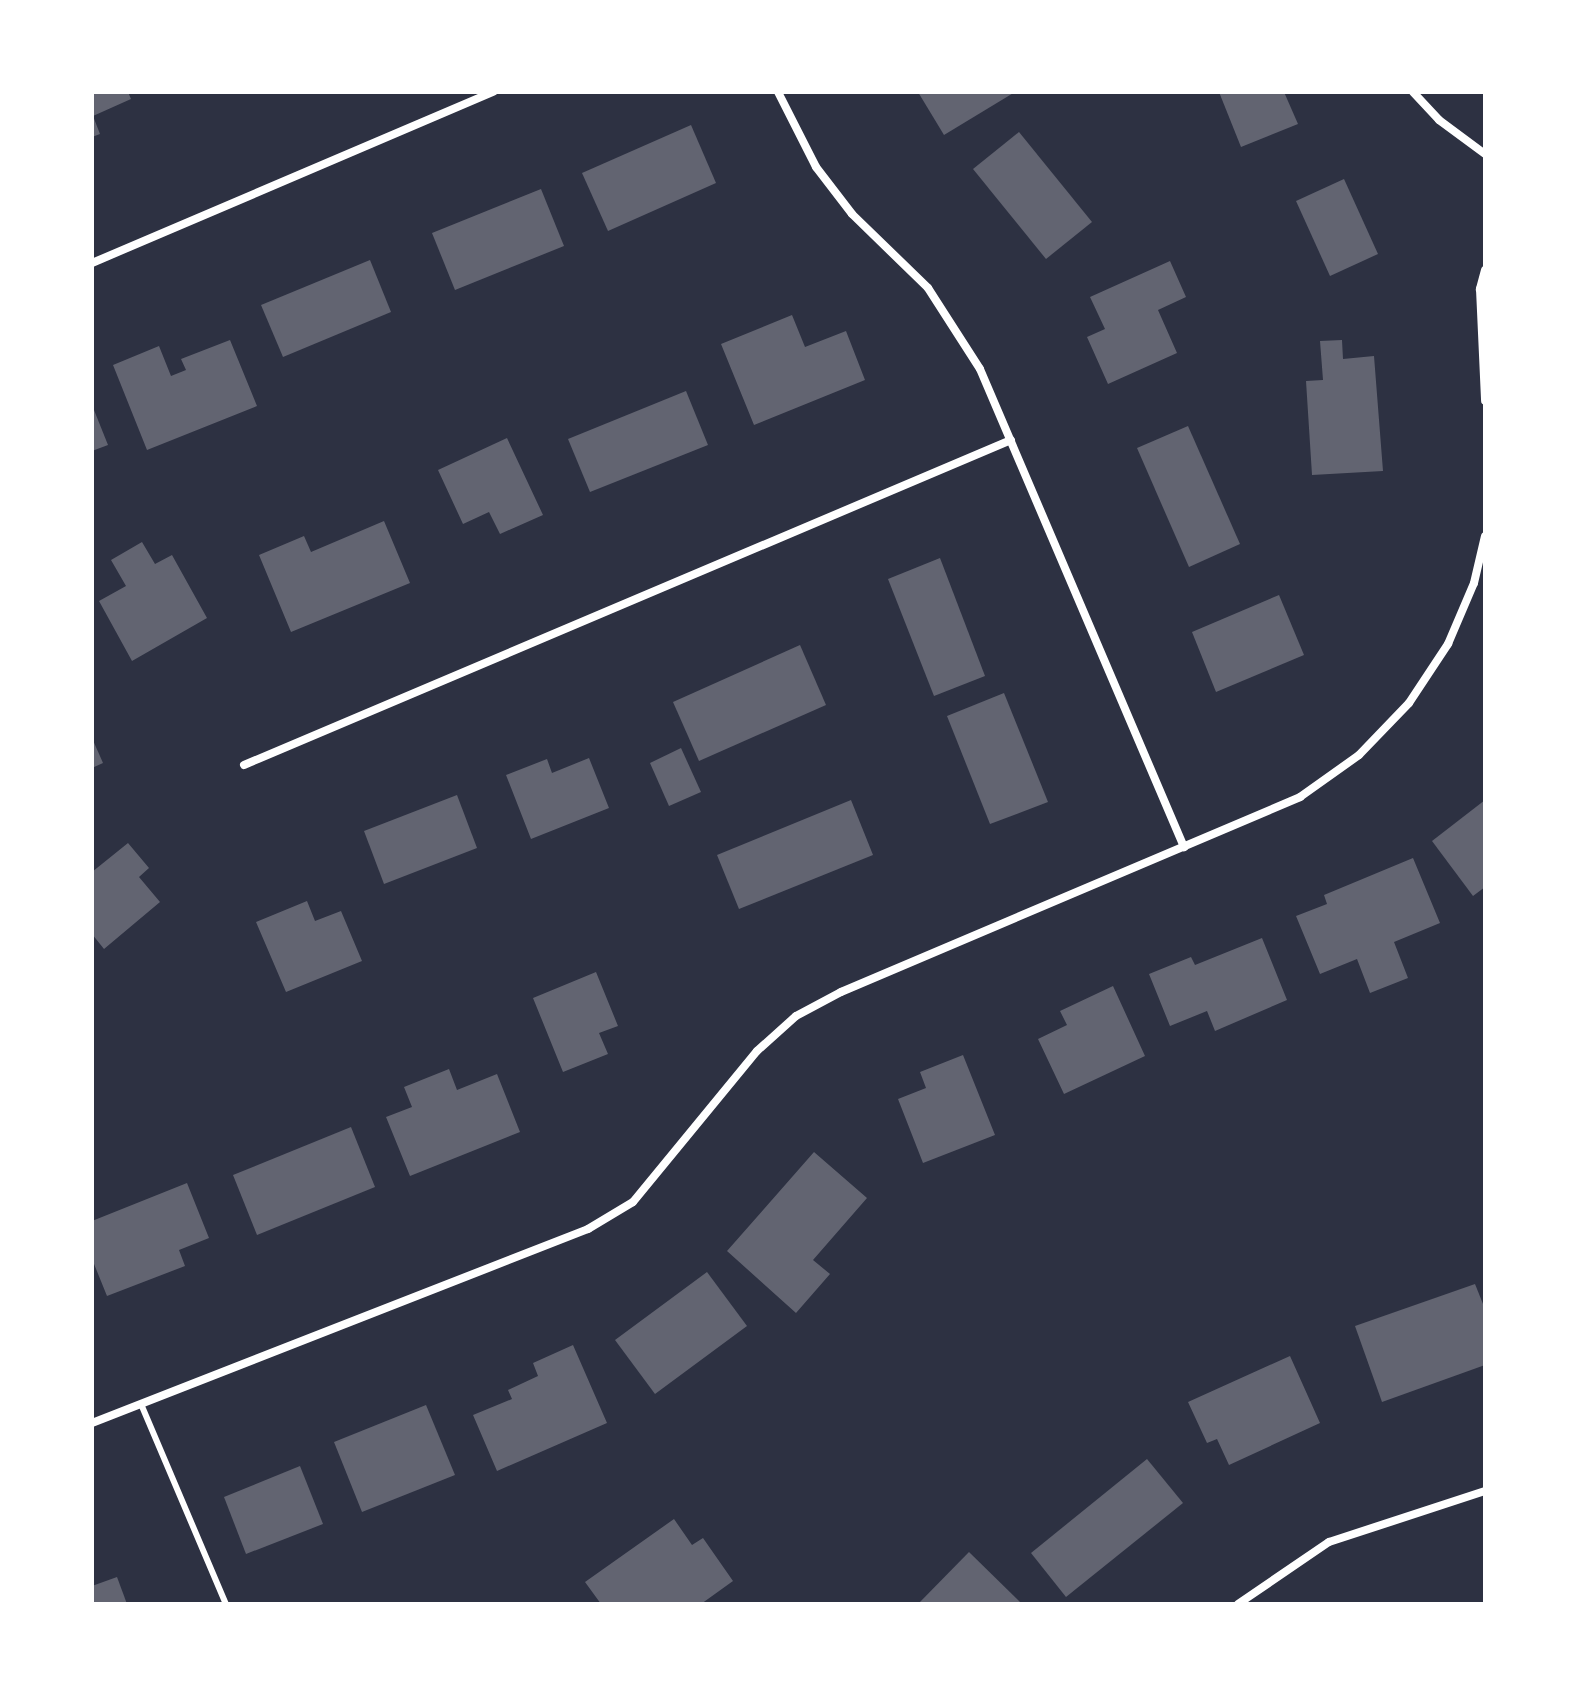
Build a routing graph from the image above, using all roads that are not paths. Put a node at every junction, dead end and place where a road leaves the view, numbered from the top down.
1 (493, 92) edge
2 (778, 92) edge
3 (1413, 92) edge
4 (1485, 154) edge
5 (92, 263) edge
6 (1485, 270) edge
7 (1485, 401) edge
8 (1011, 440) junction
9 (1485, 536) edge
10 (1474, 583) junction
11 (1485, 587) edge
12 (244, 765) dead end
13 (1184, 847) junction
14 (141, 1404) junction
15 (92, 1423) edge
16 (1485, 1491) edge
17 (226, 1604) edge
18 (1238, 1604) edge

1 - 5 street
2 - 8 street
3 - 4 street
6 - 7 street
8 - 12 street
8 - 13 street
9 - 10 street
10 - 11 street
10 - 13 street
13 - 14 street
14 - 15 street
14 - 17 lane
16 - 18 street

